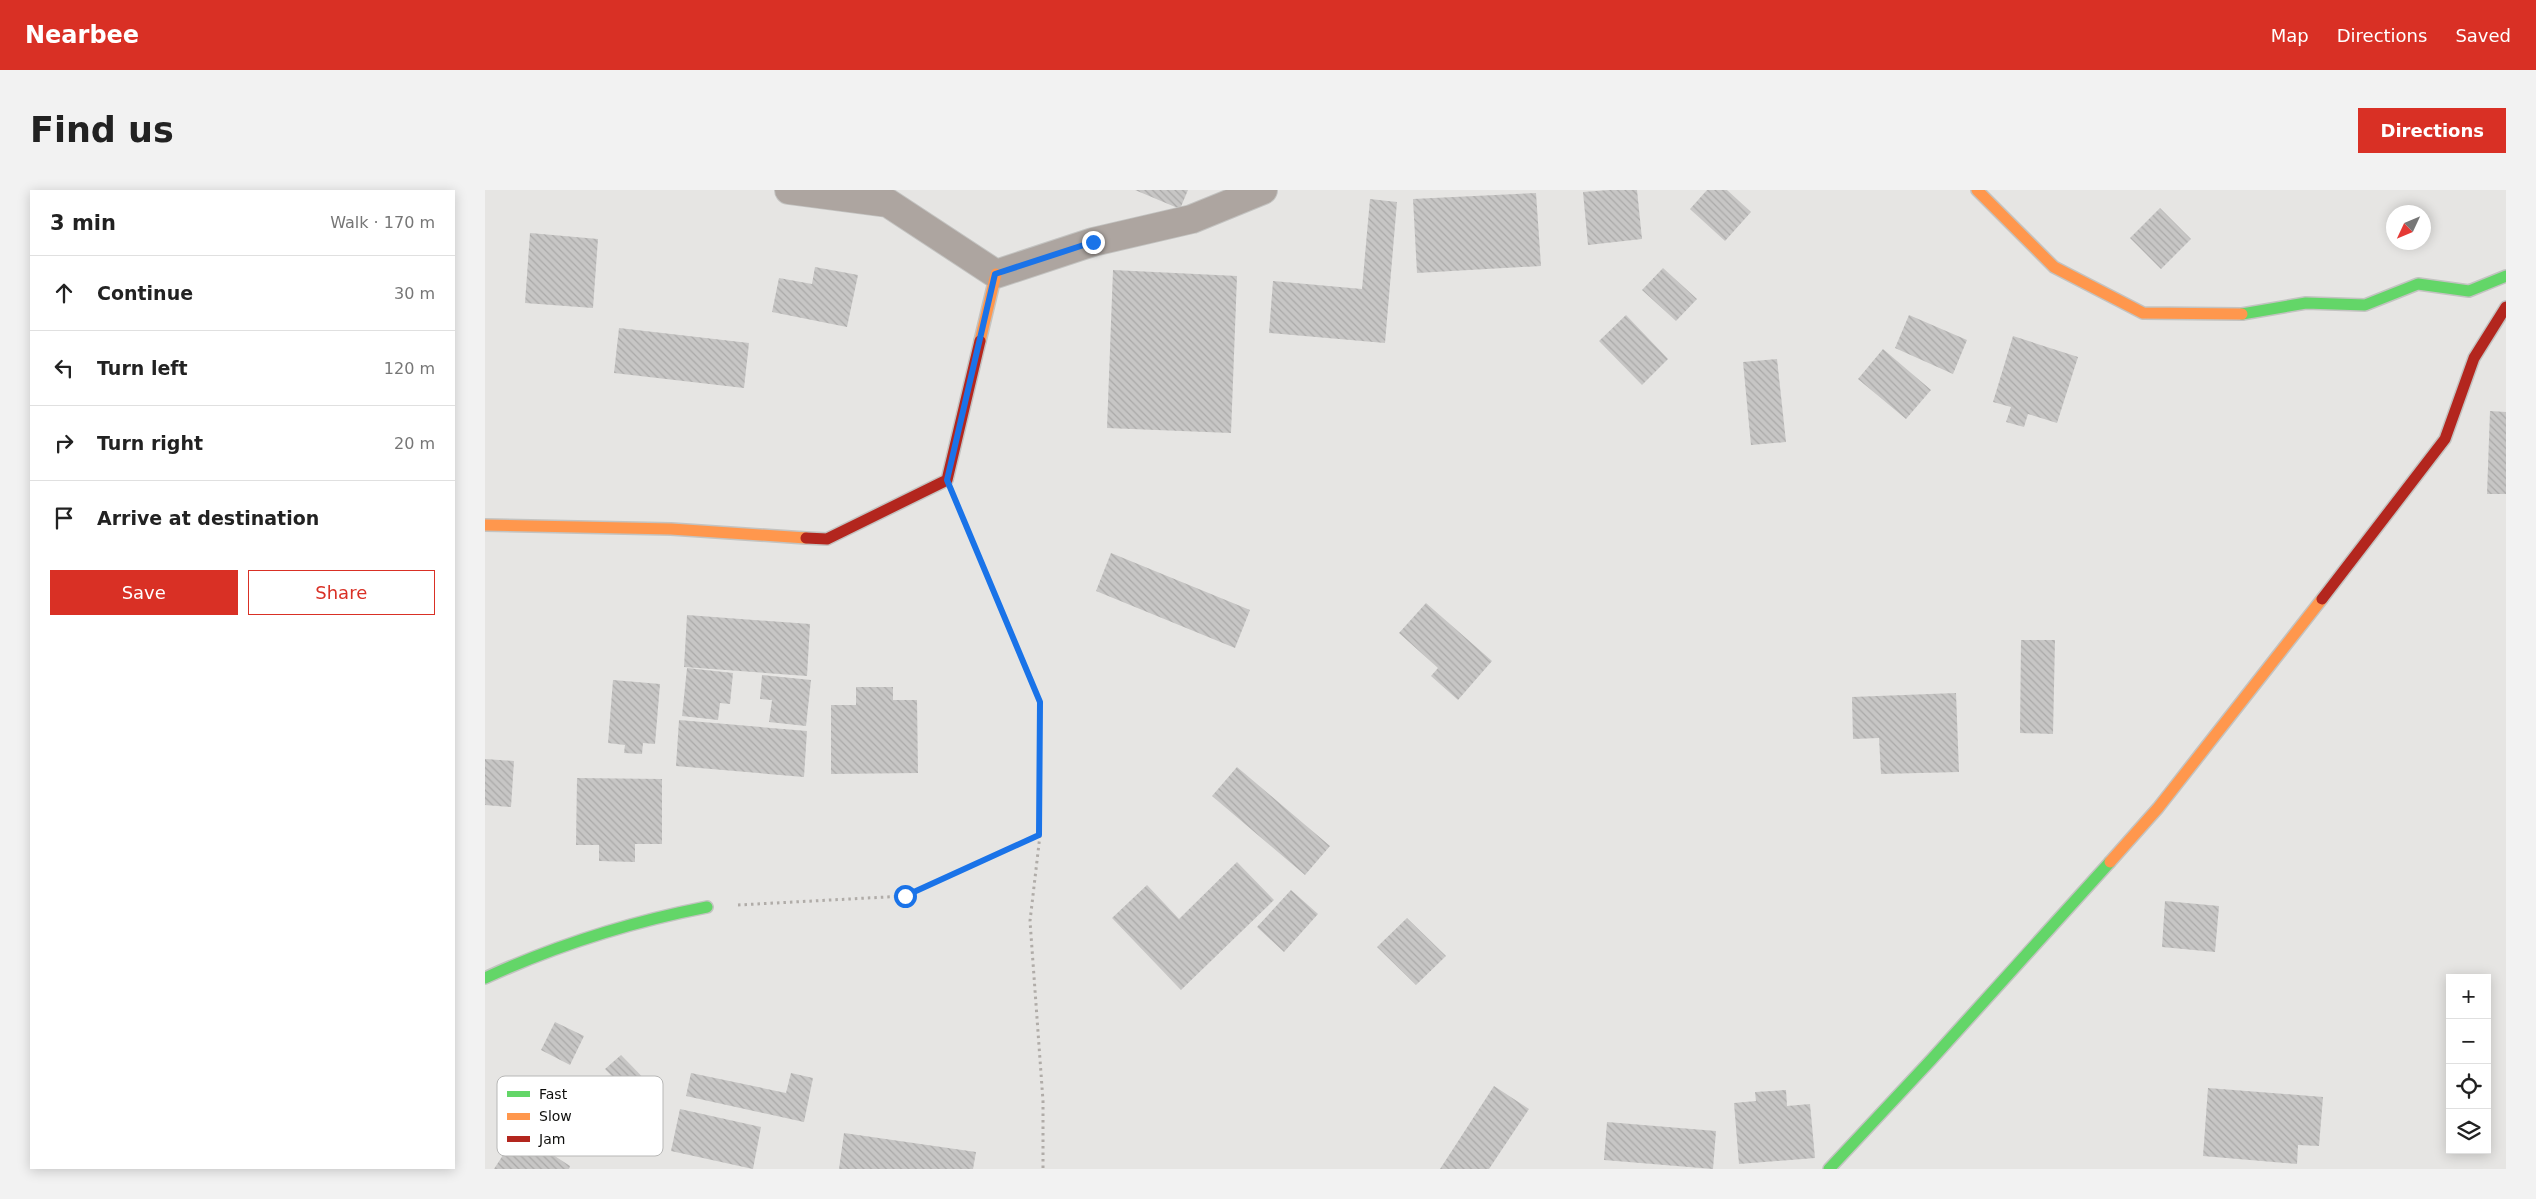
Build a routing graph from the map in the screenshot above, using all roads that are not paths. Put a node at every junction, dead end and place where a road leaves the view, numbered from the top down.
1 (789, 190) edge
2 (1263, 190) edge
3 (1977, 190) edge
4 (995, 274) junction
5 (2506, 276) edge
6 (2506, 307) edge
7 (485, 525) edge
8 (707, 907) road end
9 (485, 978) edge
10 (1829, 1169) edge

1 - 4 street
2 - 4 street
3 - 5 street
4 - 7 street
6 - 10 street
8 - 9 street

